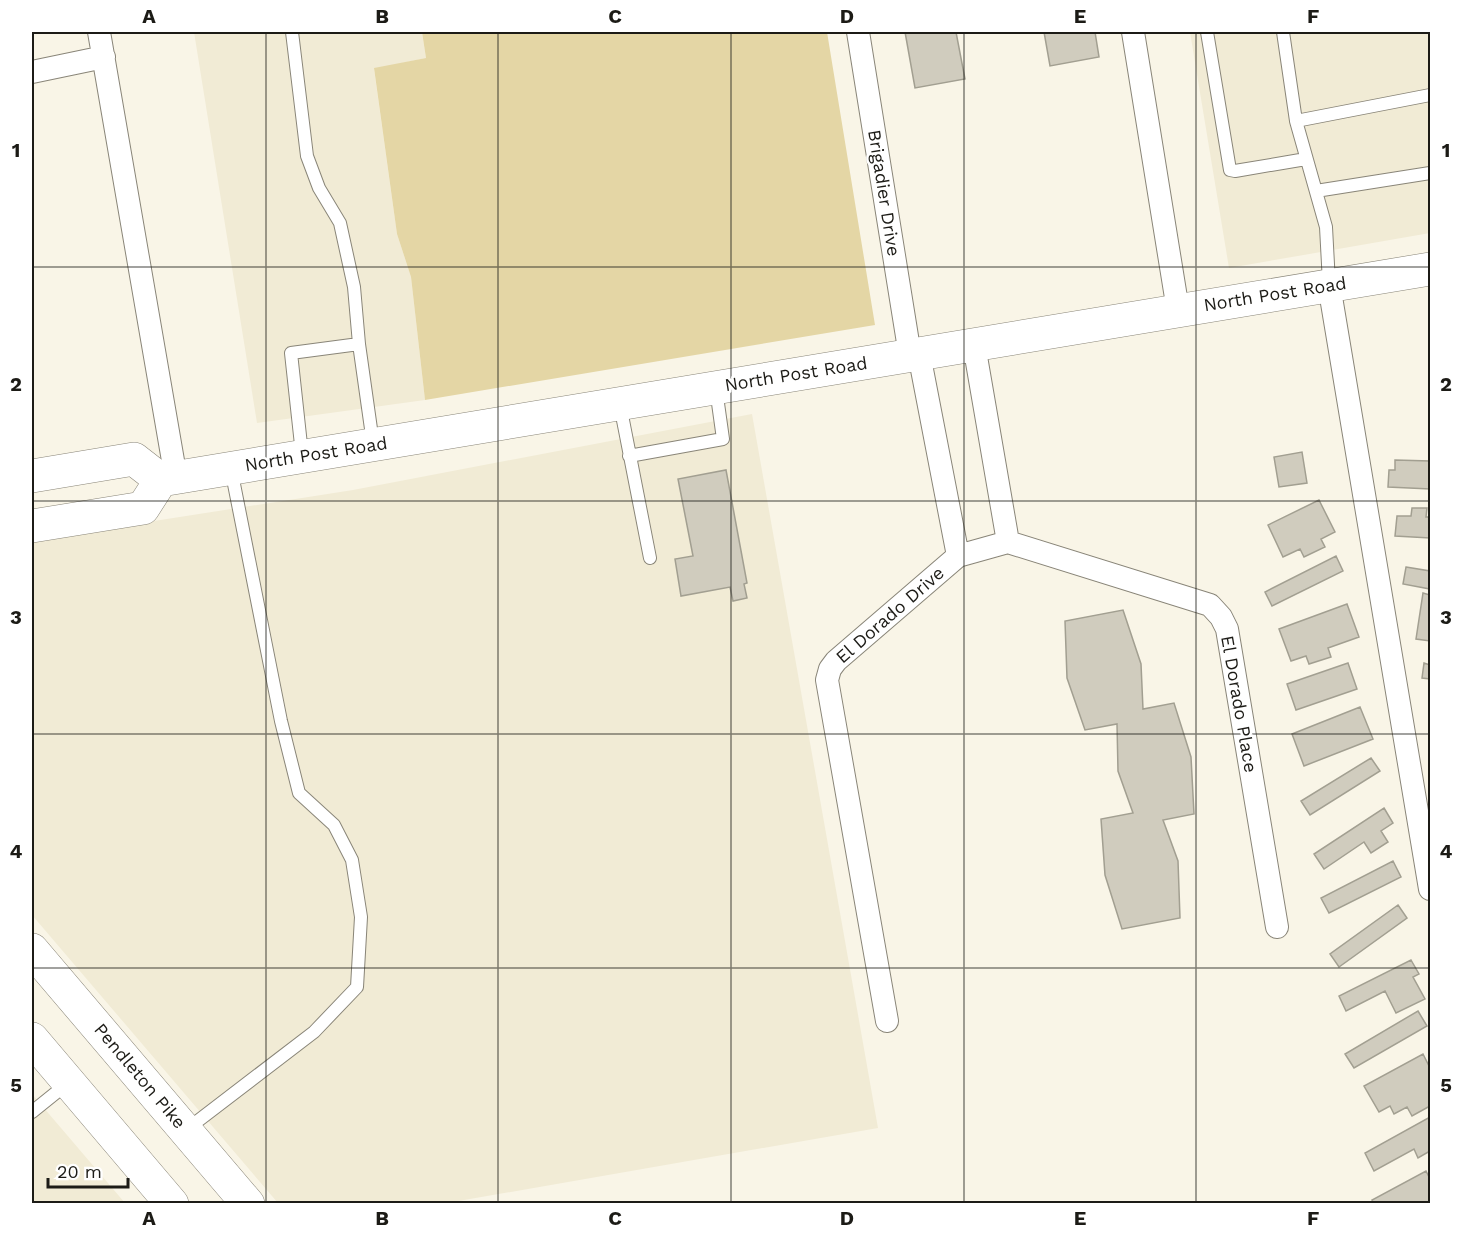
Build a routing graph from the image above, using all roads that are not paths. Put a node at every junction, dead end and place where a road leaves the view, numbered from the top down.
1 (99, 32) edge
2 (292, 32) edge
3 (858, 32) edge
4 (1133, 32) edge
5 (1207, 32) edge
6 (1283, 32) edge
7 (104, 57) junction
8 (32, 72) edge
9 (1431, 95) edge
10 (1296, 121) junction
11 (1306, 159) junction
12 (1431, 173) edge
13 (1316, 190) junction
14 (1431, 269) edge
15 (1329, 285) junction
16 (1178, 310) junction
17 (359, 344) junction
18 (974, 345) junction
19 (914, 355) junction
20 (716, 388) junction
21 (620, 404) junction
22 (373, 445) junction
23 (629, 456) junction
24 (302, 457) junction
25 (231, 468) junction
26 (32, 476) edge
27 (169, 479) junction
28 (32, 526) edge
29 (1008, 542) junction
30 (958, 556) junction
31 (650, 558) dead end
32 (1431, 889) edge
33 (1277, 927) dead end
34 (32, 950) edge
35 (887, 1021) dead end
36 (32, 1039) edge
37 (69, 1082) junction
38 (32, 1112) edge
39 (186, 1130) junction
40 (172, 1203) edge
41 (248, 1203) edge

1 - 7 street
2 - 17 lane
3 - 19 street, Brigadier Drive
4 - 16 street
5 - 11 lane
6 - 10 lane
7 - 8 street
7 - 27 street
9 - 10 lane
10 - 11 lane
11 - 13 lane
12 - 13 lane
13 - 15 lane
14 - 15 main road, North Post Road
15 - 16 main road, North Post Road
15 - 32 street
16 - 18 main road, North Post Road
17 - 22 lane
17 - 24 lane
18 - 19 main road, North Post Road
18 - 29 street
19 - 20 main road, North Post Road
19 - 30 street, El Dorado Drive
20 - 21 main road, North Post Road
20 - 23 lane
21 - 22 main road, North Post Road
21 - 23 lane
22 - 24 main road, North Post Road
23 - 31 lane
24 - 25 main road, North Post Road
25 - 27 main road, North Post Road
25 - 39 lane
26 - 27 main road
27 - 28 main road
29 - 30 street
29 - 33 street, El Dorado Place
30 - 35 street, El Dorado Drive
34 - 39 main road, Pendleton Pike
36 - 37 main road
37 - 38 lane
37 - 40 main road
39 - 41 main road, Pendleton Pike

